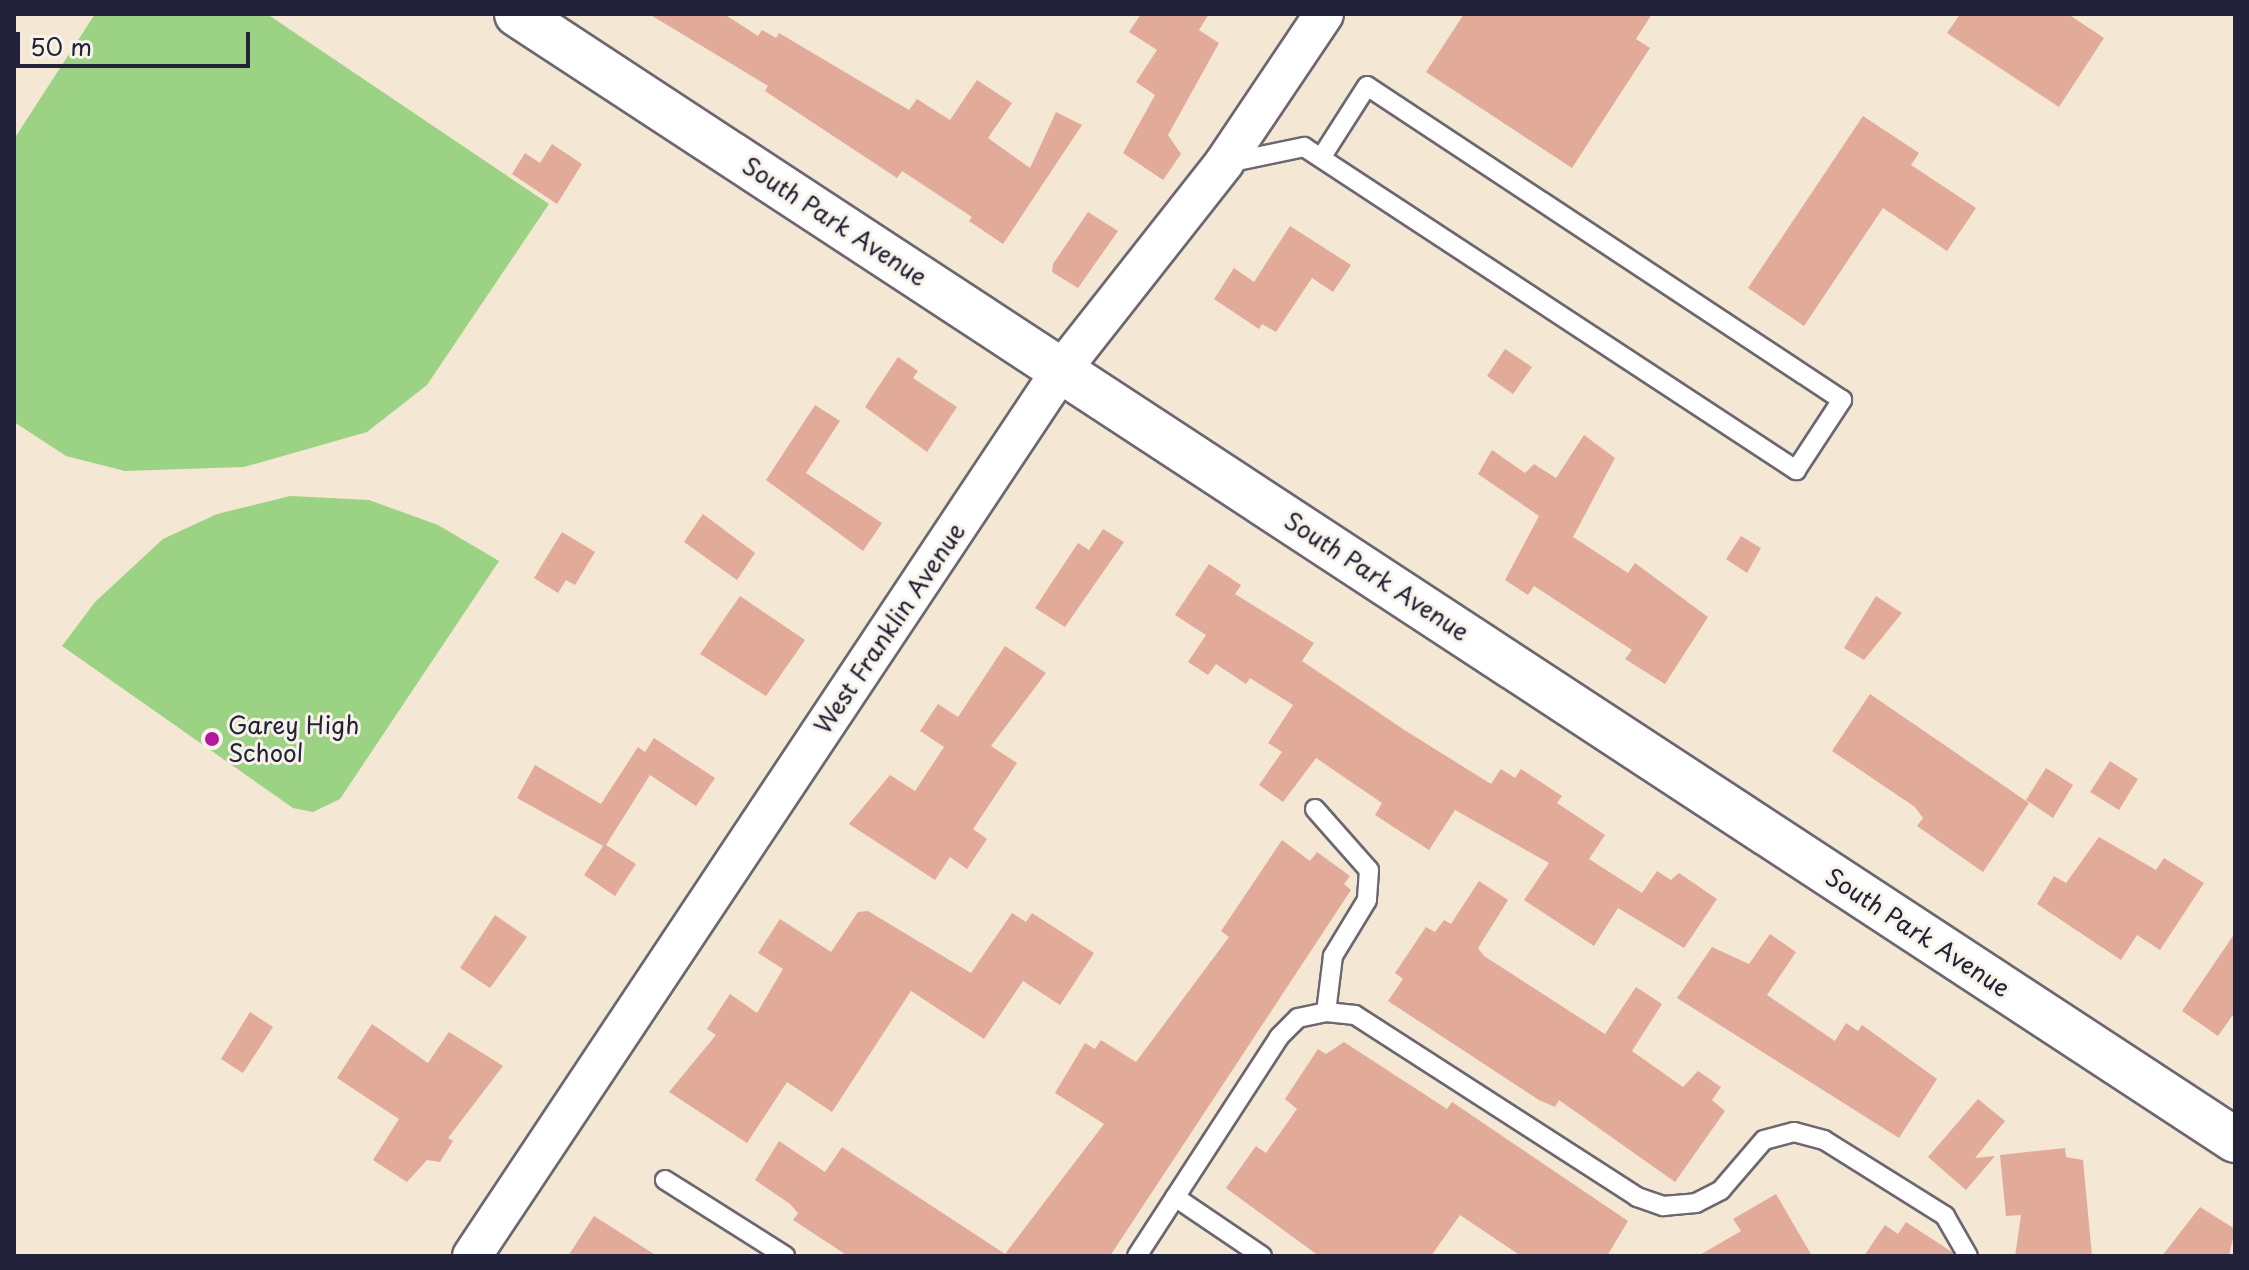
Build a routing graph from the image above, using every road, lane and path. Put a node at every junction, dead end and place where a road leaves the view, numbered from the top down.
1 (517, 14) edge
2 (1324, 14) edge
3 (1321, 158) junction
4 (1224, 163) junction
5 (1062, 369) junction
6 (1315, 809) dead end
7 (1326, 1012) junction
8 (2235, 1140) edge
9 (665, 1180) dead end
10 (1175, 1197) junction
11 (472, 1256) edge
12 (785, 1256) edge
13 (1137, 1256) edge
14 (1262, 1256) edge
15 (1968, 1256) edge

1 - 5 street, South Park Avenue
2 - 4 street, West Franklin Avenue
3 - 3 lane
3 - 4 lane
4 - 5 street, West Franklin Avenue
5 - 8 street, South Park Avenue
5 - 11 street, West Franklin Avenue
6 - 7 lane
7 - 10 lane
7 - 15 lane
9 - 12 lane
10 - 13 lane
10 - 14 lane

